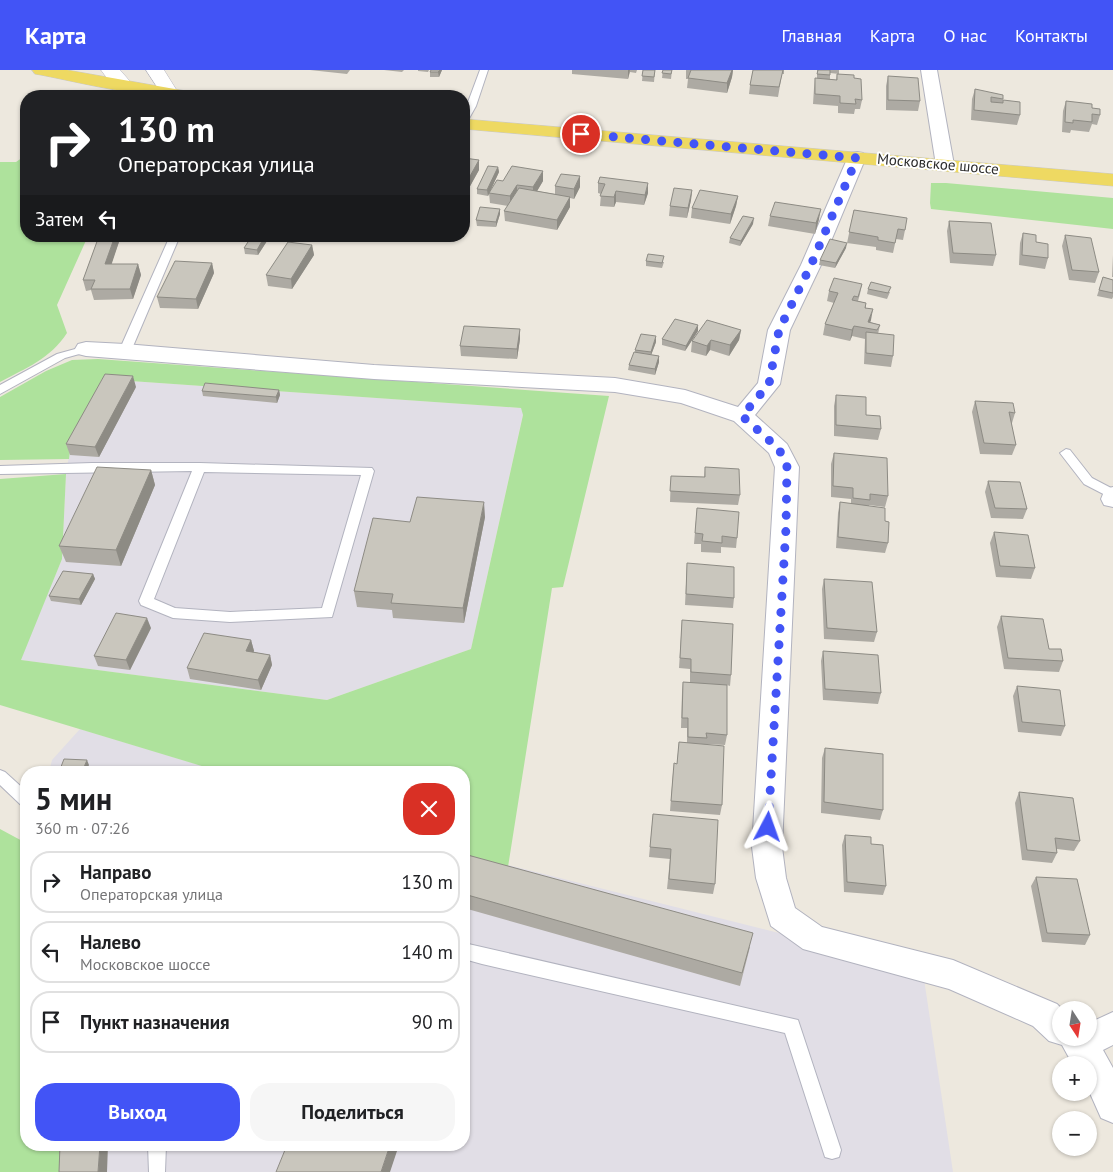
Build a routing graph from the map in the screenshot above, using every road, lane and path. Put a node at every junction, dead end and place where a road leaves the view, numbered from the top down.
1 (41, 70) edge
2 (110, 70) edge
3 (155, 70) edge
4 (484, 70) edge
5 (928, 70) edge
6 (126, 87) junction
7 (146, 90) edge
8 (172, 90) edge
9 (470, 110) edge
10 (470, 125) edge
11 (857, 158) junction
12 (944, 165) junction
13 (1113, 180) edge
14 (172, 242) edge
15 (86, 350) joint
16 (125, 351) junction
17 (0, 390) edge
18 (742, 416) junction
19 (1066, 453) dead end
20 (200, 467) junction
21 (0, 470) edge
22 (1113, 495) edge
23 (1113, 499) edge
24 (0, 776) edge
25 (20, 794) edge
26 (470, 953) edge
27 (1052, 1021) edge
28 (1113, 1028) edge
29 (1098, 1031) edge
30 (1077, 1046) edge
31 (1113, 1106) edge
32 (832, 1150) dead end
33 (157, 1151) edge
34 (157, 1169) dead end

1 - 6 main road
2 - 6 main road
3 - 8 main road
4 - 9 lane
5 - 12 street
6 - 7 main road
10 - 11 main road, Московское шоссе
11 - 12 main road, Московское шоссе
11 - 18 street
12 - 13 main road, Московское шоссе
14 - 16 lane
15 - 16 street
15 - 17 lane
16 - 18 street
18 - 27 street
19 - 22 lane
20 - 20 lane
20 - 21 lane
22 - 23 street
24 - 25 lane
26 - 32 lane
28 - 29 street
30 - 31 street
33 - 34 lane

